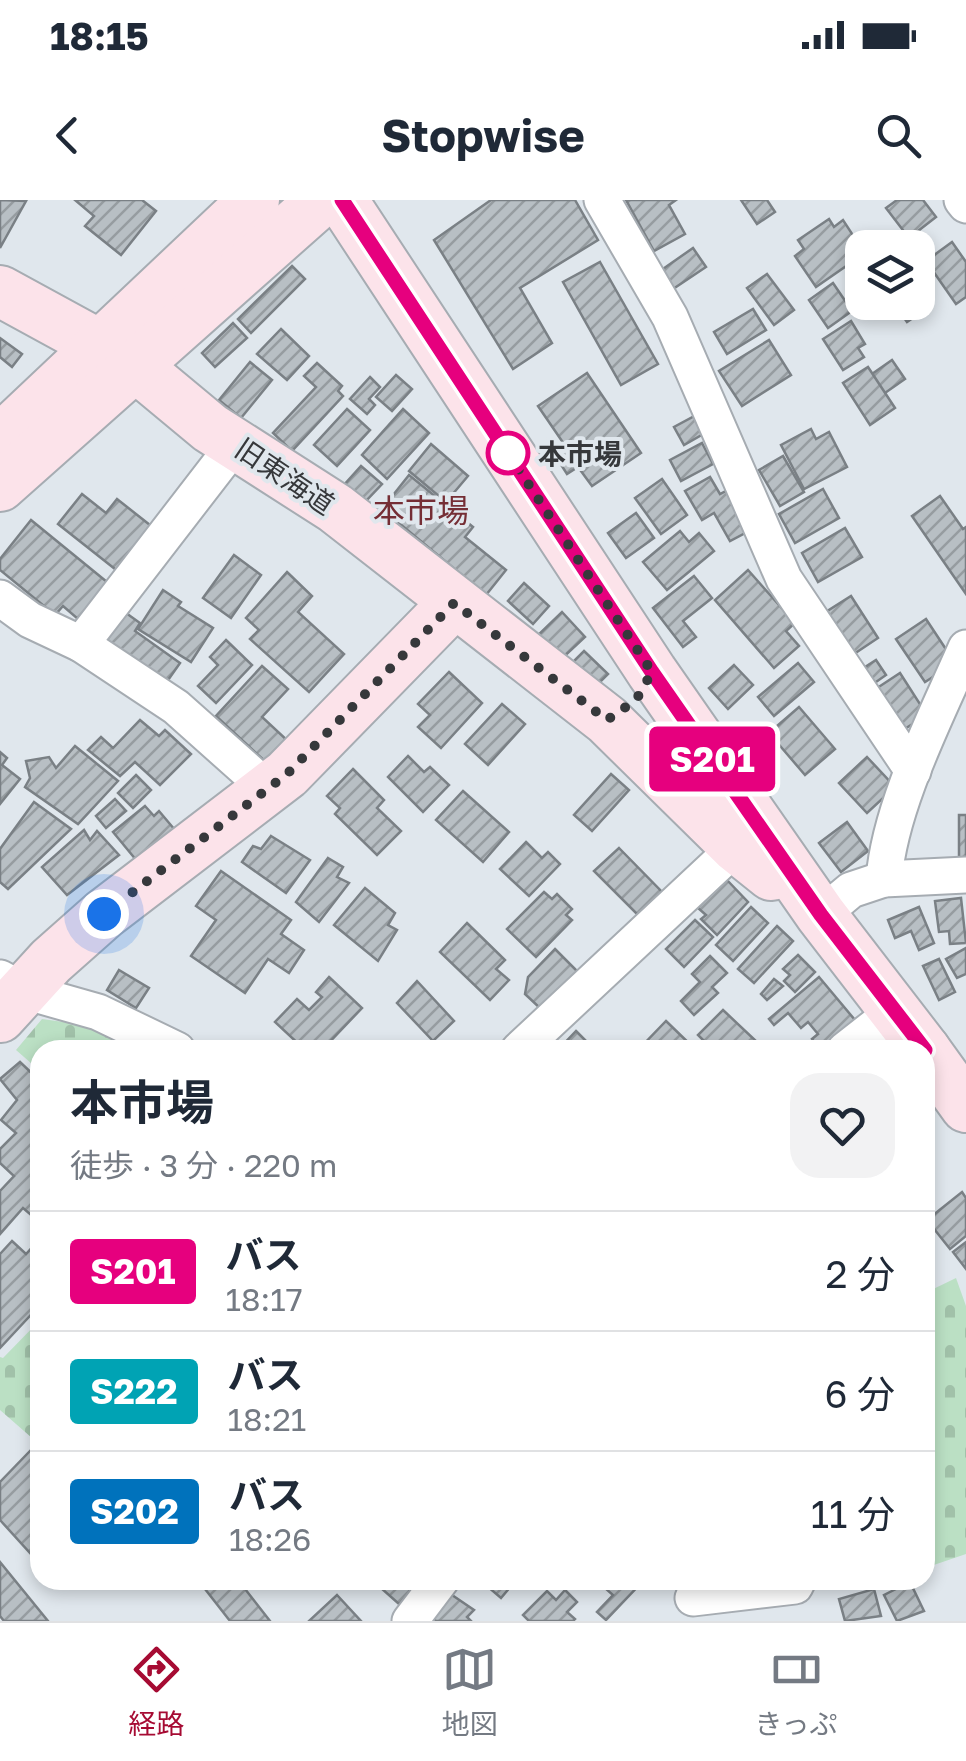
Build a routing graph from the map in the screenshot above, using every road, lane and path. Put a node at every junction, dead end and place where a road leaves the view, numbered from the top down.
1 (254, 200) edge
2 (322, 200) edge
3 (342, 200) edge
4 (602, 200) edge
5 (0, 291) edge
6 (116, 355) junction
7 (0, 440) edge
8 (236, 443) junction
9 (0, 486) edge
10 (0, 598) edge
11 (454, 603) junction
12 (82, 644) junction
13 (966, 648) edge
14 (652, 672) junction
15 (607, 720) junction
16 (913, 771) junction
17 (268, 789) junction
18 (736, 847) junction
19 (966, 875) edge
20 (884, 880) junction
21 (821, 915) junction
22 (8, 995) edge
23 (896, 1010) junction
24 (156, 1040) edge
25 (530, 1040) edge
26 (858, 1040) edge
27 (918, 1040) edge
28 (935, 1064) edge
29 (966, 1107) edge
30 (433, 1590) edge
31 (766, 1590) edge
32 (692, 1600) edge
33 (410, 1621) edge

1 - 6 street
2 - 6 street
3 - 14 street
4 - 16 street
5 - 6 street, 旧東海道
6 - 7 street
6 - 8 street, 旧東海道
6 - 9 street
8 - 11 street, 旧東海道
8 - 12 street
10 - 12 street
11 - 15 street, 旧東海道
11 - 17 street
12 - 17 street
13 - 16 street
14 - 15 street
14 - 21 street
15 - 18 street, 旧東海道
16 - 20 street
17 - 22 street
18 - 21 street, 旧東海道
18 - 25 street
19 - 20 street
20 - 21 street
21 - 23 street
22 - 24 street
23 - 26 street
23 - 27 street
28 - 29 street
30 - 33 street
31 - 32 street

